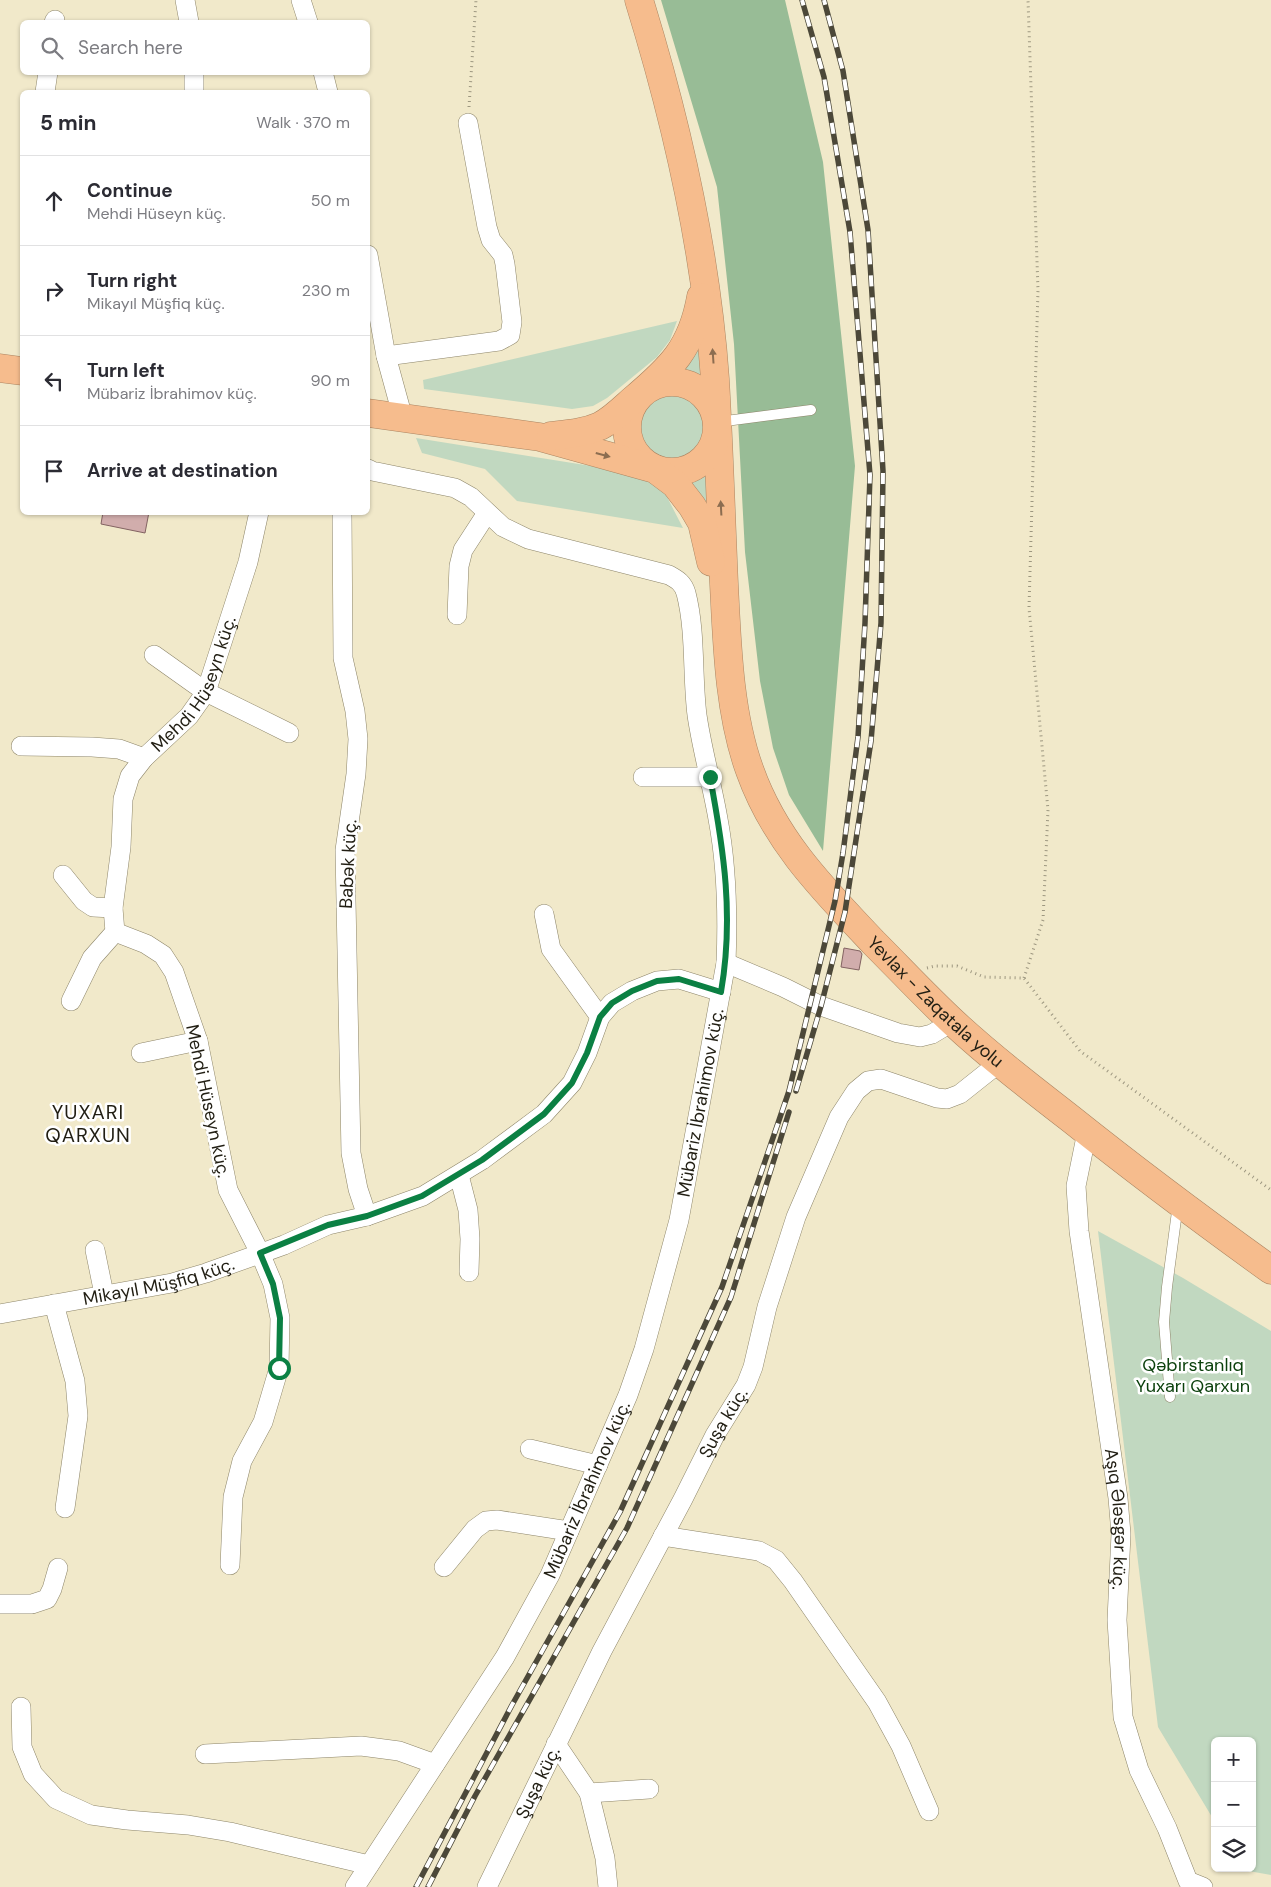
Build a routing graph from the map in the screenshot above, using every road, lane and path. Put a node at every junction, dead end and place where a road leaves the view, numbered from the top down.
1 (185, 0) edge
2 (301, 0) edge
3 (476, 0) edge
4 (639, 0) edge
5 (1028, 0) edge
6 (189, 20) edge
7 (307, 20) edge
8 (48, 75) edge
9 (194, 75) edge
10 (323, 75) edge
11 (45, 90) edge
12 (194, 90) edge
13 (327, 90) edge
14 (468, 123) joint
15 (370, 266) edge
16 (704, 281) junction
17 (386, 356) junction
18 (0, 368) edge
19 (20, 371) edge
20 (641, 394) junction
21 (811, 410) dead end
22 (370, 413) edge
23 (404, 418) junction
24 (717, 422) junction
25 (540, 437) junction
26 (655, 469) junction
27 (370, 470) edge
28 (487, 513) junction
29 (258, 515) edge
30 (342, 515) edge
31 (457, 615) dead end
32 (727, 644) junction
33 (154, 655) dead end
34 (206, 692) junction
35 (289, 734) dead end
36 (21, 746) dead end
37 (144, 758) junction
38 (643, 777) dead end
39 (710, 777) junction
40 (63, 875) dead end
41 (113, 908) junction
42 (544, 914) dead end
43 (115, 932) junction
44 (726, 963) junction
45 (904, 974) junction
46 (1024, 978) junction
47 (721, 992) junction
48 (71, 1000) dead end
49 (600, 1017) junction
50 (952, 1022) junction
51 (198, 1041) junction
52 (141, 1053) dead end
53 (999, 1063) junction
54 (1087, 1132) junction
55 (459, 1175) junction
56 (1271, 1190) edge
57 (1178, 1203) junction
58 (367, 1216) junction
59 (95, 1250) dead end
60 (260, 1253) junction
61 (1271, 1270) edge
62 (469, 1272) dead end
63 (104, 1294) junction
64 (54, 1304) junction
65 (0, 1314) edge
66 (1170, 1397) dead end
67 (530, 1449) dead end
68 (598, 1465) junction
69 (65, 1508) dead end
70 (569, 1532) junction
71 (663, 1536) junction
72 (230, 1566) dead end
73 (444, 1567) dead end
74 (58, 1568) dead end
75 (0, 1604) edge
76 (21, 1707) dead end
77 (556, 1744) junction
78 (205, 1754) dead end
79 (434, 1764) junction
80 (649, 1789) dead end
81 (589, 1793) junction
82 (930, 1810) dead end
83 (369, 1865) junction
84 (1192, 1885) edge
85 (355, 1887) edge
86 (488, 1887) edge
87 (608, 1887) edge

1 - 6 street
2 - 7 street
3 - 14 path
4 - 16 highway
5 - 46 path
8 - 11 street
9 - 12 street
10 - 13 street
14 - 17 street
15 - 17 street
16 - 20 highway
24 -> 16 highway
17 - 23 street
18 - 19 highway
20 - 24 highway
20 - 25 highway
20 - 26 highway
21 - 24 lane
22 - 23 highway
23 - 25 highway
24 - 26 highway
32 -> 24 highway
25 -> 26 highway
26 - 32 highway
27 - 28 street, Mübariz İbrahimov küç.
28 - 31 street
28 - 39 street, Mübariz İbrahimov küç.
29 - 34 street, Mehdi Hüseyn küç.
30 - 58 street, Babək küç.
32 - 45 highway, Yevlax - Zaqatala yolu
33 - 34 street
34 - 35 street
34 - 37 street, Mehdi Hüseyn küç.
36 - 37 street
37 - 41 street, Mehdi Hüseyn küç.
38 - 39 street
39 - 44 street, Mübariz İbrahimov küç.
40 - 41 street
41 - 43 street, Mehdi Hüseyn küç.
42 - 49 street
43 - 48 street
43 - 51 street, Mehdi Hüseyn küç.
44 - 47 street, Mübariz İbrahimov küç.
44 - 50 street
45 - 46 path
45 - 50 highway, Yevlax - Zaqatala yolu
46 - 56 path
47 - 49 street, Mikayıl Müşfiq küç.
47 - 68 street, Mübariz İbrahimov küç.
49 - 55 street, Mikayıl Müşfiq küç.
50 - 53 highway, Yevlax - Zaqatala yolu
51 - 52 street
51 - 60 street, Mehdi Hüseyn küç.
53 - 54 highway, Yevlax - Zaqatala yolu
53 - 71 street, Şuşa küç.
54 - 57 highway, Yevlax - Zaqatala yolu
54 - 84 street, Aşıq Ələsgər küç.
55 - 58 street, Mikayıl Müşfiq küç.
55 - 62 street
57 - 61 highway, Yevlax - Zaqatala yolu
57 - 66 lane
58 - 60 street, Mikayıl Müşfiq küç.
59 - 63 street
60 - 63 street, Mikayıl Müşfiq küç.
60 - 72 street, Mehdi Hüseyn küç.
63 - 64 street, Mikayıl Müşfiq küç.
64 - 65 street, Mikayıl Müşfiq küç.
64 - 69 street
67 - 68 street
68 - 70 street, Mübariz İbrahimov küç.
70 - 73 street
70 - 79 street, Mübariz İbrahimov küç.
71 - 77 street, Şuşa küç.
71 - 82 street
74 - 75 street
76 - 83 street
77 - 81 street
77 - 86 street, Şuşa küç.
78 - 79 street
79 - 83 street, Mübariz İbrahimov küç.
80 - 81 street
81 - 87 street
83 - 85 street, Mübariz İbrahimov küç.

